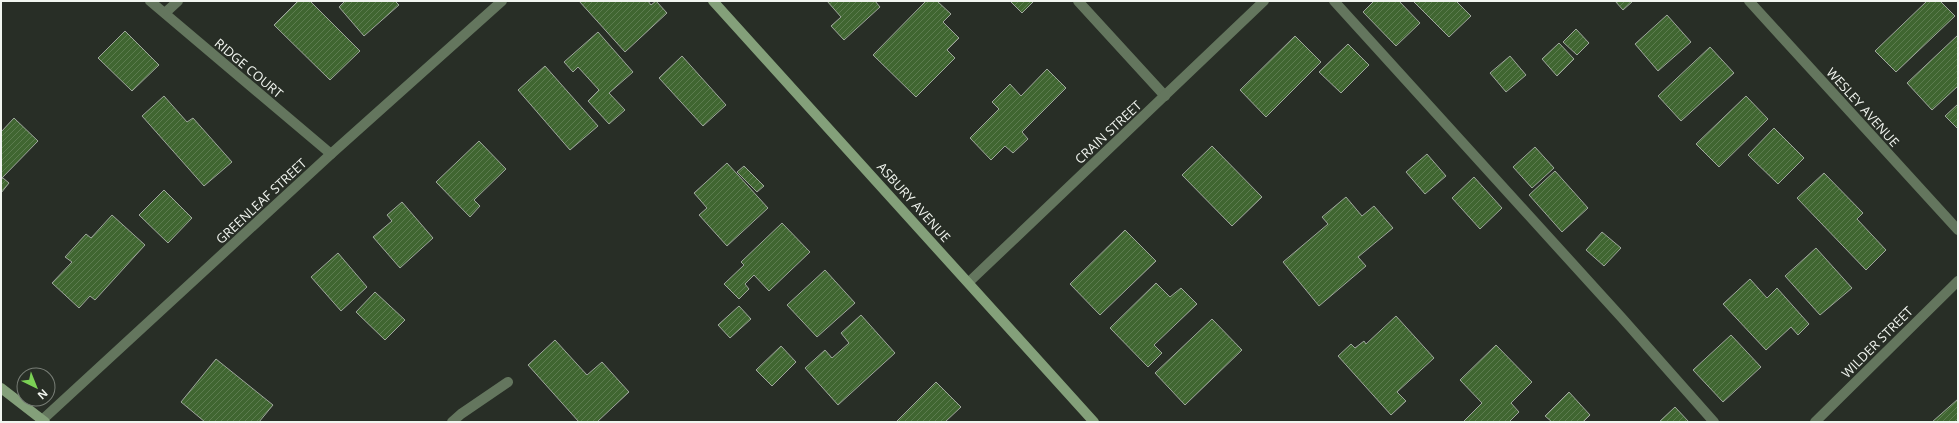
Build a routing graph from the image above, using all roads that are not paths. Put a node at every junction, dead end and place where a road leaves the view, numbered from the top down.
1 (150, 1) edge
2 (178, 1) edge
3 (502, 1) edge
4 (713, 1) edge
5 (1078, 1) edge
6 (1264, 1) edge
7 (1334, 1) edge
8 (1749, 1) edge
9 (164, 14) junction
10 (1165, 96) junction
11 (331, 154) junction
12 (1958, 230) edge
13 (1958, 281) edge
14 (969, 282) junction
15 (508, 382) dead end
16 (1, 388) edge
17 (42, 421) edge
18 (452, 422) edge
19 (1094, 422) edge
20 (1714, 422) edge
21 (1815, 422) edge

1 - 9 street, RIDGE COURT
2 - 9 street
3 - 11 street, GREENLEAF STREET
4 - 14 main road, ASBURY AVENUE
5 - 10 street
6 - 10 street, CRAIN STREET
7 - 20 street
8 - 12 street, WESLEY AVENUE
9 - 11 street, RIDGE COURT
10 - 14 street, CRAIN STREET
11 - 17 street, GREENLEAF STREET
13 - 21 street, WILDER STREET
14 - 19 main road, ASBURY AVENUE
15 - 18 street
16 - 17 main road

